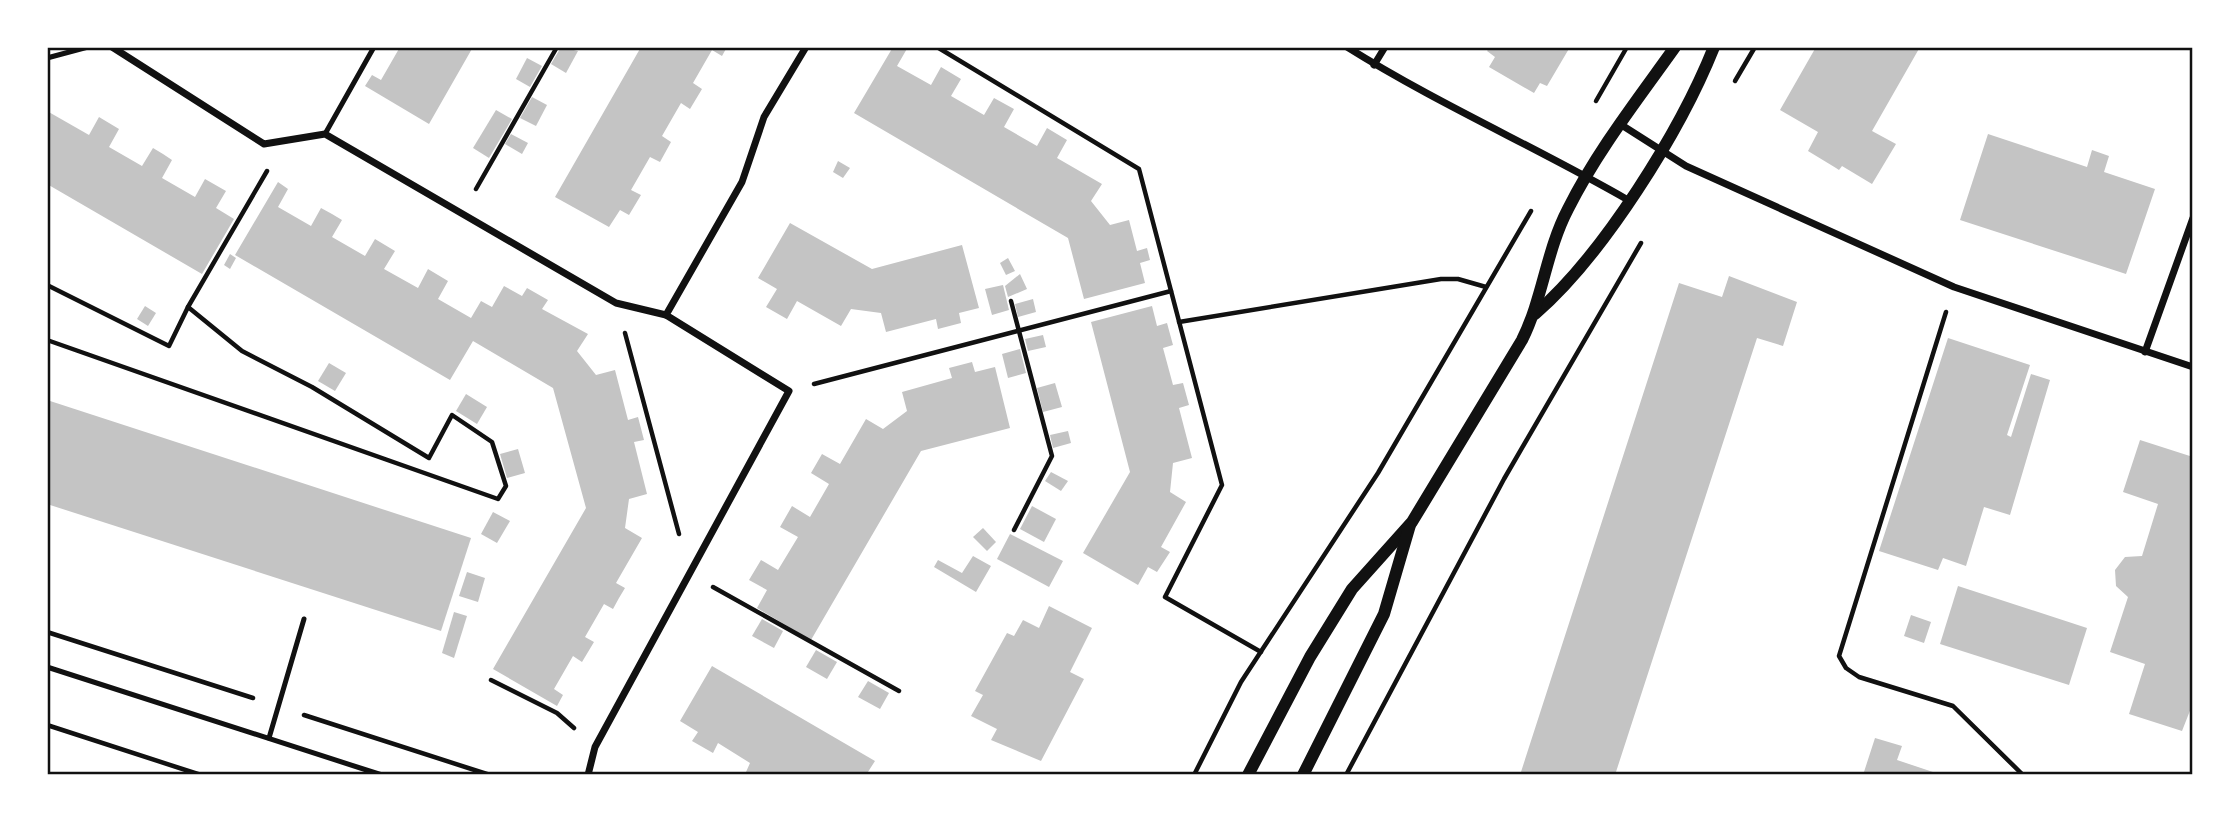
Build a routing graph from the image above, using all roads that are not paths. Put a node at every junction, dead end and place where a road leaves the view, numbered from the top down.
1 (88, 47) edge
2 (112, 47) edge
3 (374, 47) edge
4 (806, 47) edge
5 (1347, 47) edge
6 (1385, 47) edge
7 (1675, 47) edge
8 (1714, 47) edge
9 (47, 58) edge
10 (1374, 65) junction
11 (1620, 124) junction
12 (325, 134) junction
13 (1660, 152) junction
14 (1587, 176) junction
15 (1629, 200) junction
16 (2193, 218) edge
17 (666, 315) junction
18 (1535, 315) junction
19 (2145, 352) junction
20 (2193, 367) edge
21 (1412, 522) junction
22 (304, 619) dead end
23 (47, 667) edge
24 (269, 738) junction
25 (382, 775) edge
26 (588, 775) edge
27 (1248, 775) edge
28 (1303, 775) edge

1 - 9 lane
2 - 12 street
3 - 12 lane
4 - 17 street
5 - 10 street
6 - 10 street
7 - 11 street
8 - 13 street
10 - 14 street
11 - 13 street
11 - 14 street
12 - 17 street
13 - 15 street
13 - 19 street
14 - 15 street
14 - 18 street
15 - 18 street
16 - 19 street
17 - 26 street
18 - 21 street
19 - 20 street
21 - 27 street
21 - 28 street
22 - 24 lane
23 - 24 lane
24 - 25 lane

